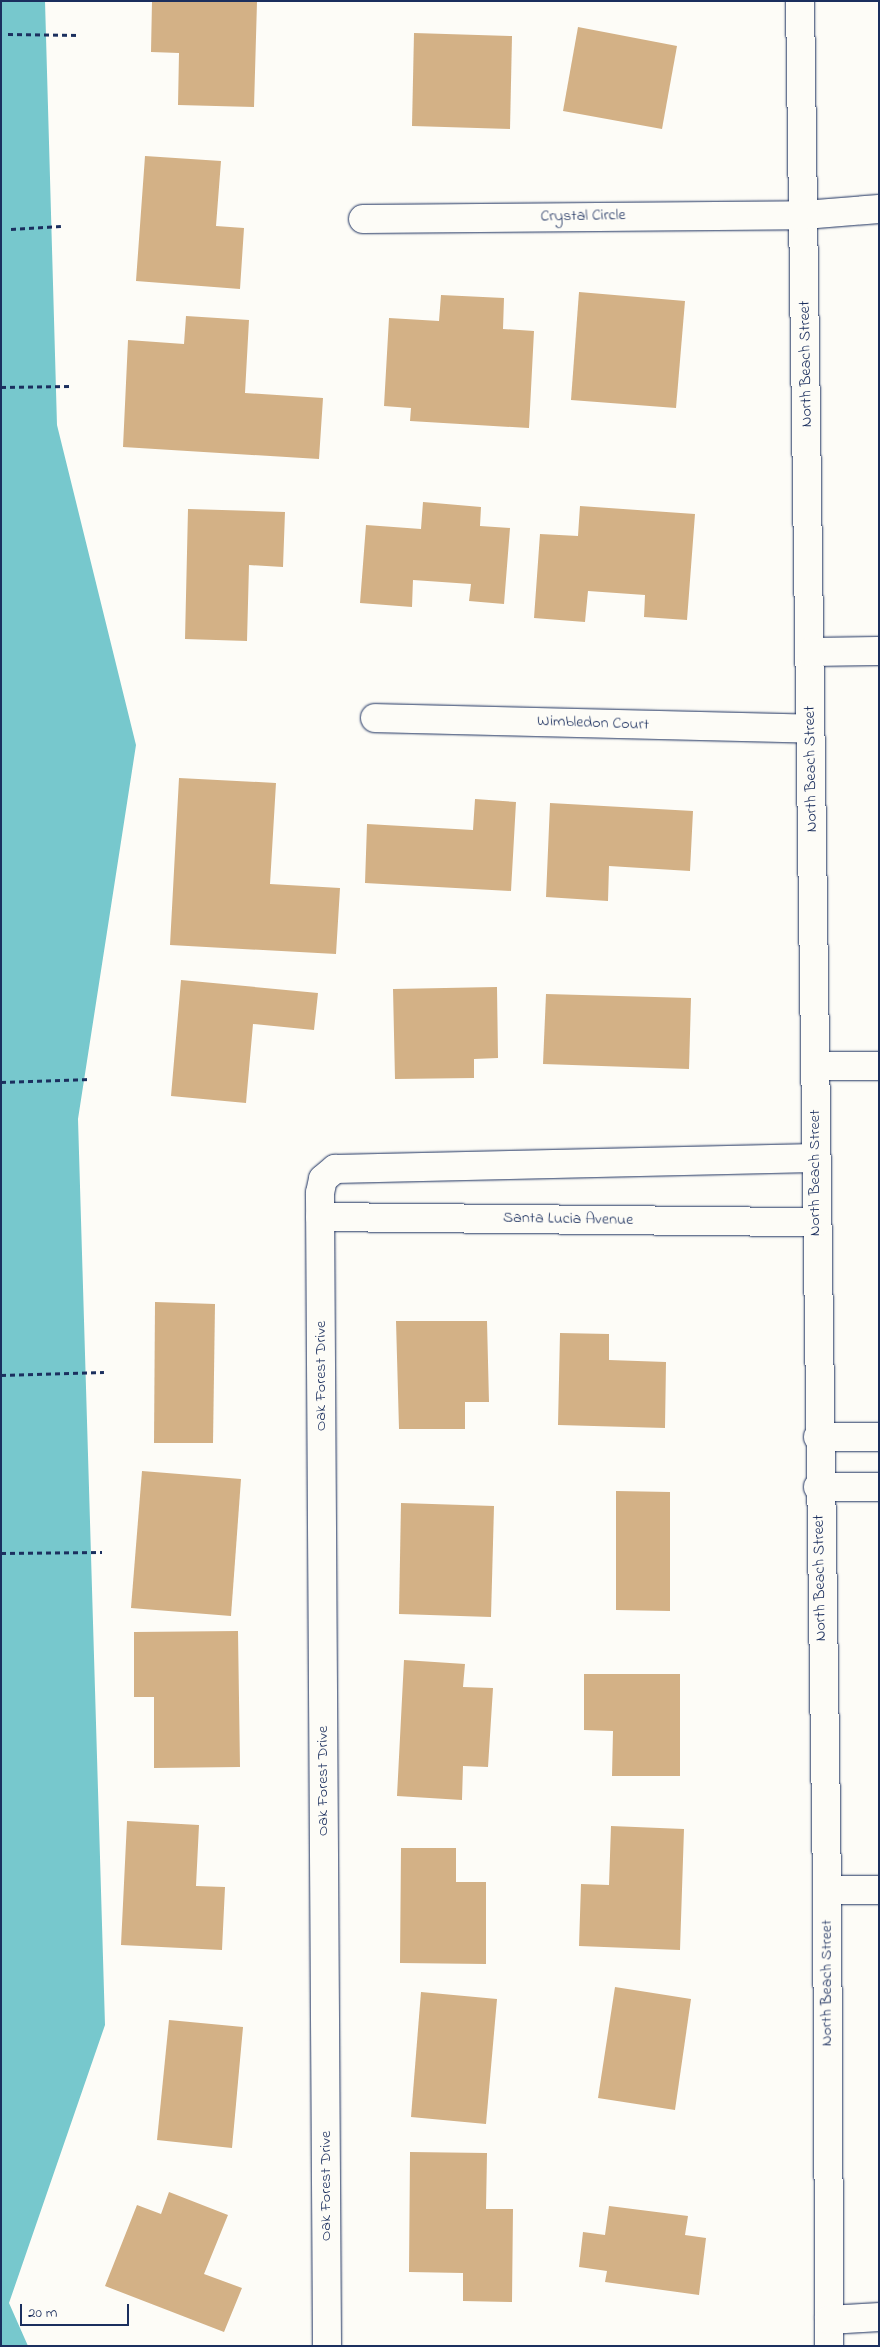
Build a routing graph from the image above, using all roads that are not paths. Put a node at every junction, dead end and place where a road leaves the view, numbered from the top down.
1 (800, 1) edge
2 (879, 209) edge
3 (804, 215) junction
4 (363, 219) dead end
5 (879, 651) edge
6 (810, 652) junction
7 (375, 718) dead end
8 (810, 730) junction
9 (814, 1066) junction
10 (879, 1066) edge
11 (815, 1158) junction
12 (320, 1217) junction
13 (816, 1222) junction
14 (818, 1437) junction
15 (879, 1437) edge
16 (818, 1487) junction
17 (879, 1487) edge
18 (827, 1890) junction
19 (879, 1890) edge
20 (879, 2317) edge
21 (829, 2333) edge
22 (326, 2346) edge

1 - 3 street, North Beach Street
2 - 3 street, Crystal Circle
3 - 4 street, Crystal Circle
3 - 6 street, North Beach Street
5 - 6 street
6 - 8 street, North Beach Street
7 - 8 street, Wimbledon Court
8 - 9 street, North Beach Street
9 - 10 street
9 - 11 street, North Beach Street
11 - 12 street, Oak Forest Drive
11 - 13 street, North Beach Street
12 - 13 street, Santa Lucia Avenue
12 - 22 street, Oak Forest Drive
13 - 14 street, North Beach Street
14 - 15 street
14 - 16 street, North Beach Street
16 - 17 street
16 - 18 street, North Beach Street
18 - 19 street
18 - 21 street, North Beach Street
20 - 21 street

